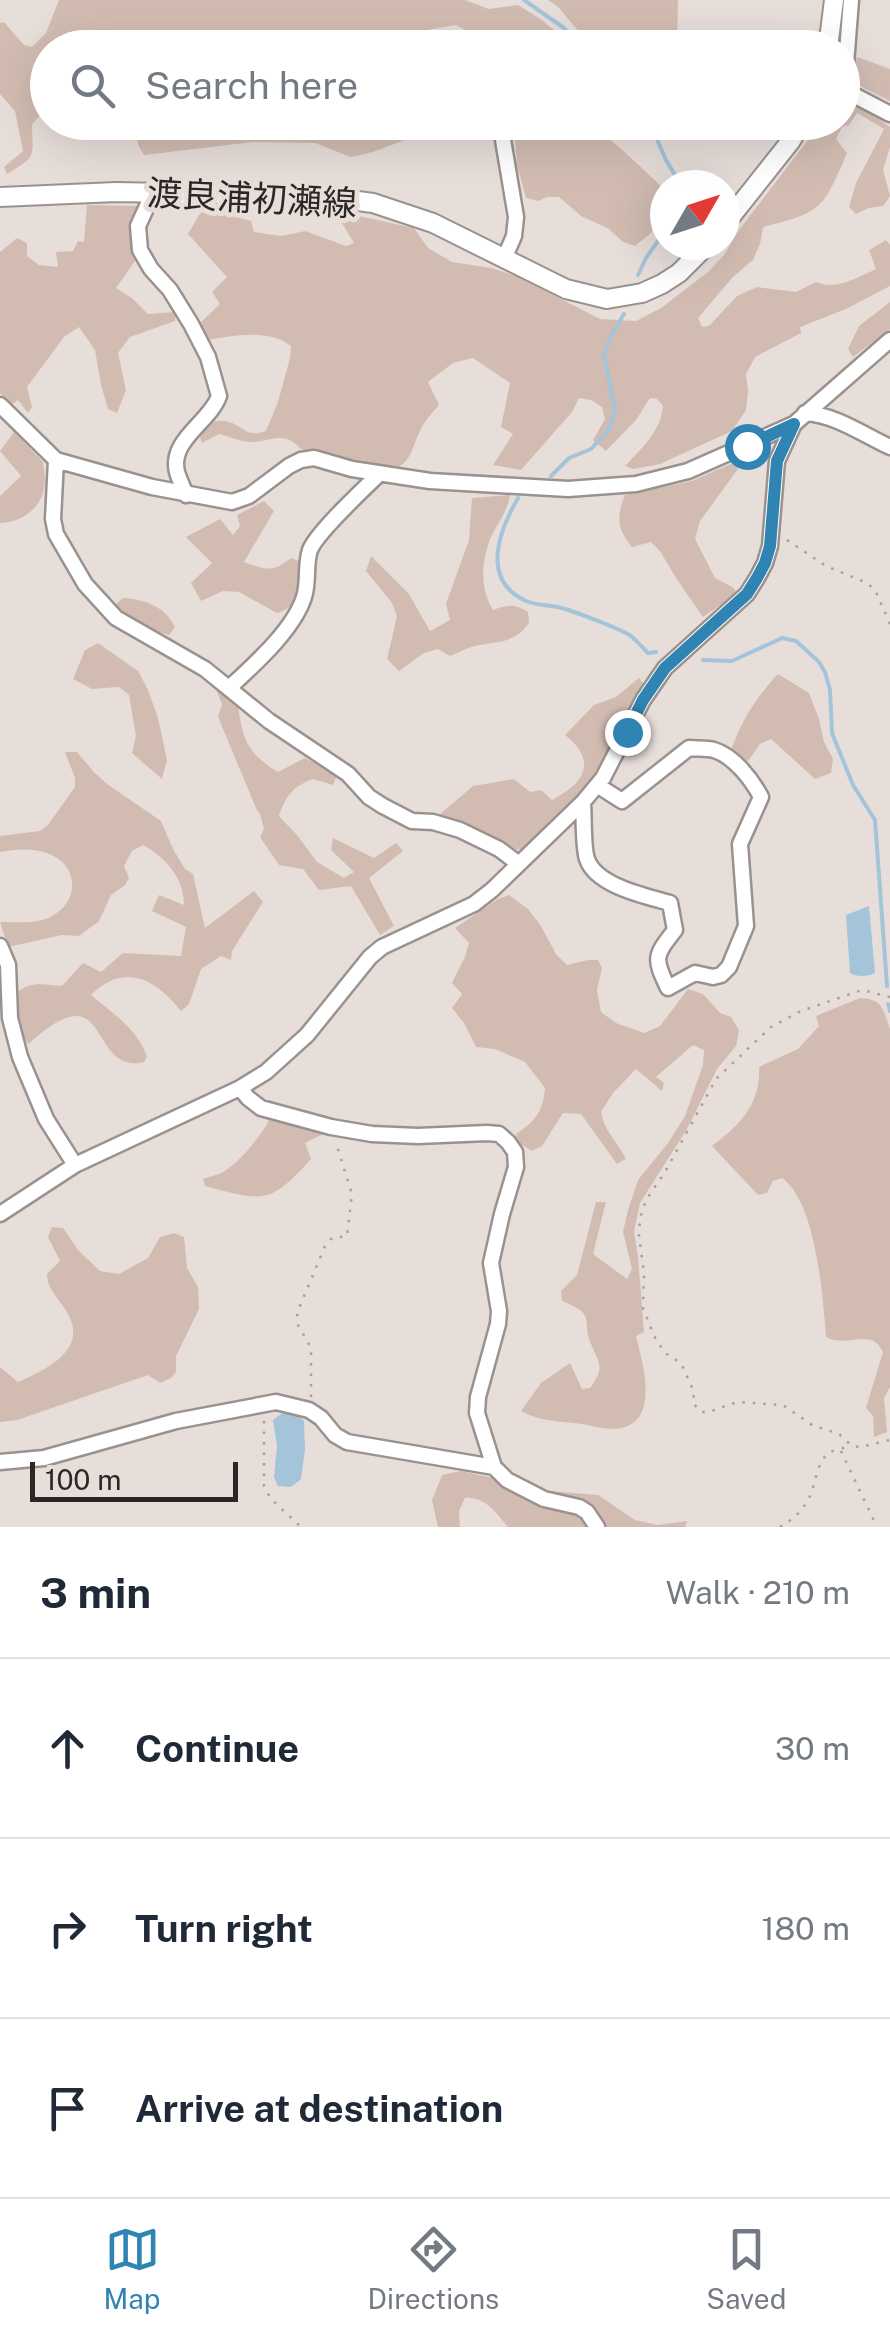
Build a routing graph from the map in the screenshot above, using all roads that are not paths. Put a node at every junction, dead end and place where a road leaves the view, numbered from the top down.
1 (834, 0) edge
2 (851, 0) edge
3 (830, 30) edge
4 (849, 30) edge
5 (860, 98) edge
6 (890, 114) edge
7 (503, 140) edge
8 (791, 140) edge
9 (153, 193) junction
10 (0, 196) edge
11 (740, 205) edge
12 (504, 258) junction
13 (692, 260) edge
14 (890, 340) edge
15 (0, 405) edge
16 (799, 418) junction
17 (890, 447) edge
18 (56, 460) junction
19 (378, 474) junction
20 (186, 495) junction
21 (230, 687) junction
22 (597, 785) junction
23 (583, 802) junction
24 (520, 864) junction
25 (0, 946) edge
26 (240, 1088) junction
27 (74, 1165) junction
28 (0, 1214) edge
29 (0, 1462) edge
30 (494, 1467) junction
31 (597, 1527) edge

1 - 3 main road
2 - 4 street
5 - 6 street
7 - 12 street
8 - 11 main road
9 - 10 main road, 渡良浦初瀬線
9 - 12 main road, 渡良浦初瀬線
9 - 20 street
12 - 13 main road, 渡良浦初瀬線
14 - 16 street
15 - 18 street
16 - 17 street
16 - 19 street
16 - 22 street
18 - 20 street
18 - 21 street
19 - 20 street
19 - 21 street
21 - 24 street
22 - 23 street
22 - 23 street
23 - 24 street
24 - 26 street
25 - 27 street
26 - 27 street
26 - 30 street
27 - 28 street
29 - 30 street
30 - 31 street

